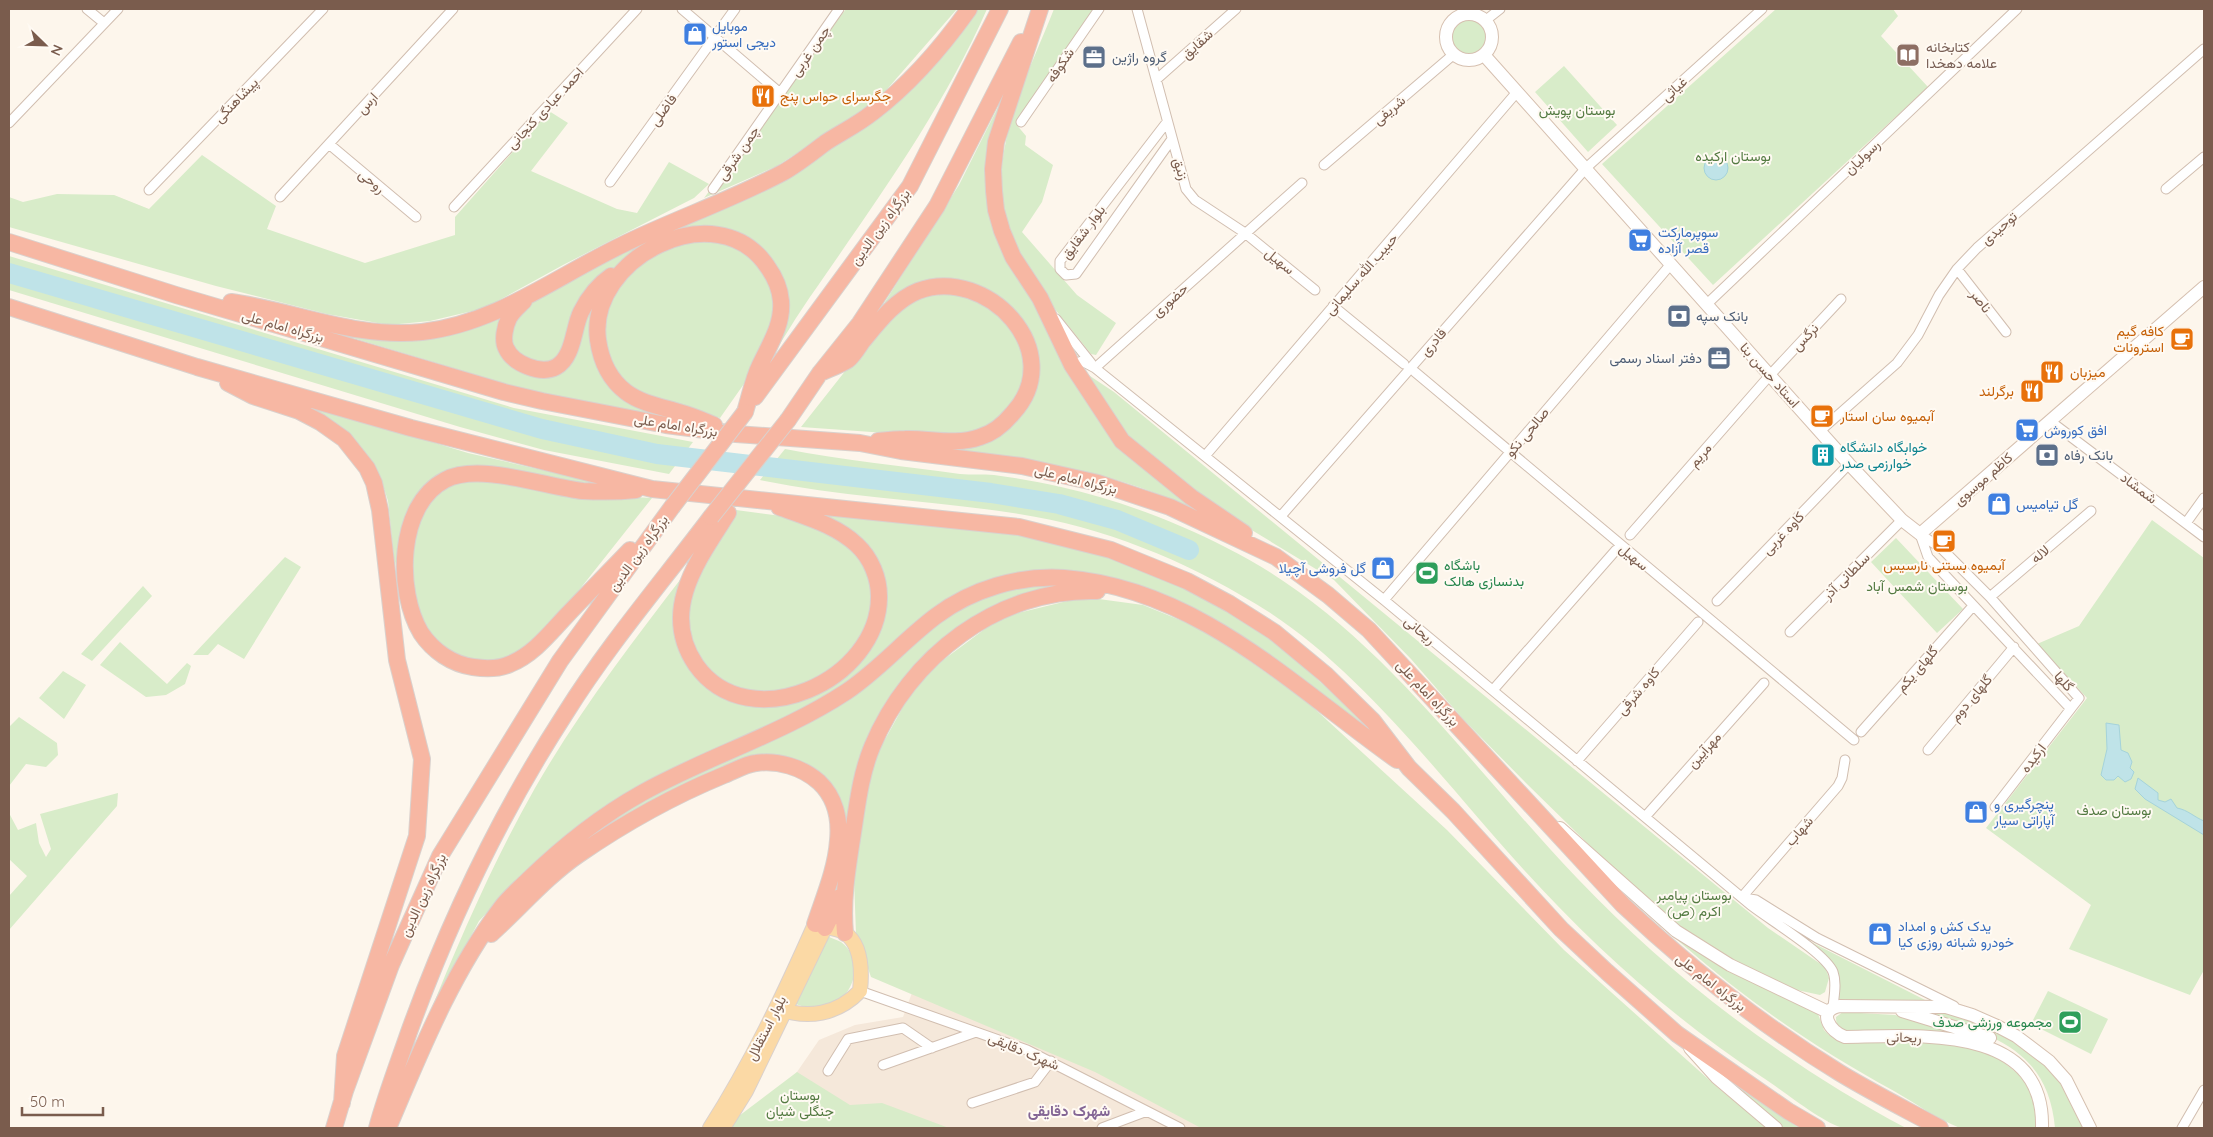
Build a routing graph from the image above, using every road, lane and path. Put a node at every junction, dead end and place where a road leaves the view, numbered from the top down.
1 (87, 9) edge
2 (116, 9) edge
3 (323, 9) edge
4 (453, 9) edge
5 (636, 9) edge
6 (682, 9) edge
7 (735, 9) edge
8 (839, 9) edge
9 (969, 9) edge
10 (1000, 9) edge
11 (1038, 9) edge
12 (1099, 9) edge
13 (1137, 9) edge
14 (1236, 9) edge
15 (1500, 9) edge
16 (1762, 9) edge
17 (2017, 9) edge
18 (1454, 12) edge
19 (1486, 20) junction
20 (104, 23) junction
21 (715, 37) junction
22 (2204, 49) edge
23 (1454, 54) junction
24 (1484, 55) junction
25 (1157, 78) junction
26 (1517, 92) junction
27 (780, 93) junction
28 (1021, 122) dead end
29 (1167, 122) junction
30 (9, 123) edge
31 (1172, 139) junction
32 (329, 144) junction
33 (2204, 157) edge
34 (1324, 165) dead end
35 (1586, 168) junction
36 (610, 182) dead end
37 (1302, 183) dead end
38 (713, 189) dead end
39 (2166, 189) dead end
40 (149, 190) dead end
41 (280, 197) dead end
42 (454, 207) dead end
43 (416, 217) dead end
44 (1245, 233) junction
45 (9, 242) edge
46 (1671, 264) junction
47 (626, 267) junction
48 (1956, 269) junction
49 (2204, 287) edge
50 (1315, 290) dead end
51 (531, 294) junction
52 (176, 295) junction
53 (1040, 298) junction
54 (1841, 299) dead end
55 (1707, 304) junction
56 (1333, 306) junction
57 (9, 307) edge
58 (2006, 332) dead end
59 (1404, 364) dead end
60 (1072, 365) junction
61 (197, 368) junction
62 (1095, 368) junction
63 (1415, 372) dead end
64 (820, 373) junction
65 (1770, 375) junction
66 (745, 412) junction
67 (2050, 421) junction
68 (1820, 431) junction
69 (736, 434) junction
70 (860, 443) junction
71 (1510, 452) junction
72 (1205, 456) junction
73 (1849, 464) junction
74 (749, 468) junction
75 (652, 489) junction
76 (2204, 498) edge
77 (759, 499) junction
78 (672, 507) junction
79 (2091, 511) dead end
80 (1281, 516) junction
81 (1902, 520) junction
82 (2186, 523) junction
83 (1920, 534) junction
84 (1630, 535) dead end
85 (2204, 537) edge
86 (1616, 550) dead end
87 (1276, 557) junction
88 (1136, 593) junction
89 (1990, 597) junction
90 (1384, 600) junction
91 (1718, 602) dead end
92 (1973, 606) junction
93 (1698, 622) dead end
94 (1790, 632) dead end
95 (2014, 647) junction
96 (1764, 683) dead end
97 (1493, 690) junction
98 (2070, 708) junction
99 (1861, 732) dead end
100 (1854, 740) dead end
101 (1928, 750) dead end
102 (1577, 760) junction
103 (1845, 760) dead end
104 (1409, 768) junction
105 (1522, 795) junction
106 (1995, 807) dead end
107 (1645, 817) junction
108 (844, 889) junction
109 (1742, 897) junction
110 (820, 926) junction
111 (845, 933) junction
112 (476, 947) junction
113 (860, 991) junction
114 (1885, 1008) junction
115 (1831, 1009) junction
116 (787, 1011) junction
117 (1972, 1015) junction
118 (976, 1032) junction
119 (1677, 1034) junction
120 (932, 1048) junction
121 (1050, 1061) junction
122 (883, 1065) dead end
123 (828, 1072) dead end
124 (2204, 1090) edge
125 (342, 1103) junction
126 (972, 1103) dead end
127 (1148, 1111) junction
128 (334, 1128) edge
129 (377, 1128) edge
130 (388, 1128) edge
131 (710, 1128) edge
132 (723, 1128) edge
133 (1102, 1128) edge
134 (1180, 1128) edge
135 (1776, 1128) edge
136 (1817, 1128) edge
137 (1940, 1128) edge
138 (2042, 1128) edge
139 (2051, 1128) edge
140 (2090, 1128) edge
141 (2182, 1128) edge

1 - 20 street
2 - 20 street
3 - 40 street, پیشاهنگی
4 - 32 street, ارس
5 - 42 street, احمد عبادی کنجانی
6 - 21 street
7 - 21 street, فاضلی
8 - 27 street, چمن غربی
9 - 51 highway
10 - 66 highway, بزرگراه زین الدین
11 - 53 highway
11 - 64 highway
12 - 28 street, شکوفه
13 - 25 street
14 - 25 street, شقایق
15 - 19 street
16 - 35 street, غیاثی
17 - 55 street, رسولیان
18 - 19 main road
18 - 23 main road
19 - 24 main road
20 - 30 street
21 - 27 street
21 - 36 street, فاضلی
22 - 48 street, توحیدی
23 - 24 main road
23 - 34 street, شریفی
24 - 26 main road, استاد حسن بنا
25 - 29 street, زنبق
26 - 35 main road, استاد حسن بنا
26 - 56 street, حبیب الله سلیمانی
27 - 38 street, چمن شرقی
29 - 31 street, زنبق
29 - 31 street, بلوار شقایق
31 - 44 street, زنبق
32 - 41 street, ارس
32 - 43 street, روحی
33 - 39 street
35 - 46 main road, استاد حسن بنا
35 - 80 street, قادری
37 - 44 street
44 - 50 street, سهیل
44 - 62 street, حضوری
45 - 52 highway, بزرگراه امام علی
46 - 55 main road, استاد حسن بنا
46 - 71 street, صالحی نکو
47 - 51 highway
47 - 66 highway
47 - 69 highway
48 - 58 street, ناصر
48 - 68 street, توحیدی
49 - 67 main road, کاظم موسوی
51 - 52 highway
52 - 69 highway, بزرگراه امام علی
53 - 60 highway
53 - 62 street, ریحانی
54 - 65 street, نرگس
55 - 65 main road, استاد حسن بنا
56 - 59 street
56 - 72 street, حبیب الله سلیمانی
57 - 61 highway
60 - 62 street
60 - 87 highway
61 - 75 highway
61 - 125 highway
62 - 72 street, ریحانی
63 - 71 street, سهیل
64 - 70 highway
64 - 74 highway, bridge
65 - 68 main road, استاد حسن بنا
65 - 84 street, مریم
66 - 78 highway, بزرگراه زین الدین, bridge
67 - 82 street, شمشاد
67 - 83 main road, کاظم موسوی
68 - 73 main road, استاد حسن بنا
69 - 70 highway, بزرگراه امام علی
70 - 87 highway, بزرگراه امام علی
71 - 90 street, صالحی نکو
71 - 100 street, سهیل
72 - 80 street, ریحانی
73 - 81 main road, استاد حسن بنا
73 - 91 street, کاوه غربی
74 - 77 highway, bridge
74 - 129 highway, bridge
75 - 77 highway
75 - 78 highway
76 - 82 street
77 - 104 highway
78 - 125 highway, بزرگراه زین الدین
79 - 89 street, لاله
80 - 90 street, ریحانی
81 - 83 main road, استاد حسن بنا
81 - 94 street, سلطانی آذر
82 - 85 street, شمشاد
83 - 89 street, گلها
83 - 92 street, گلها
86 - 97 street
87 - 105 highway, بزرگراه امام علی
88 - 104 highway
88 - 108 highway
88 - 112 highway
89 - 98 street, گلها
90 - 97 street, ریحانی
92 - 95 street, گلها
92 - 99 street, گلهای یکم
93 - 102 street, کاوه شرقی
95 - 98 street, گلها
95 - 101 street, گلهای دوم
96 - 107 street, مهرآیین
97 - 102 street, ریحانی
98 - 106 street, ارکیده
102 - 107 street, ریحانی
103 - 109 street, شهاب
104 - 119 highway
105 - 115 main road
105 - 137 highway, بزرگراه امام علی
107 - 109 street, ریحانی
108 - 110 highway
108 - 111 highway
109 - 115 street, ریحانی
109 - 117 street, ریحانی
110 - 111 main road
110 - 112 highway
110 - 116 main road, بلوار استقلال
111 - 113 main road
112 - 130 highway
113 - 116 main road
113 - 118 street, شهرک دقایقی
114 - 115 main road, ریحانی
114 - 117 main road, ریحانی
114 - 139 main road
115 - 138 main road, ریحانی
116 - 131 main road, بلوار استقلال
116 - 132 main road, بلوار استقلال
117 - 140 main road, ریحانی
118 - 120 street
118 - 121 street, شهرک دقایقی
119 - 135 main road
119 - 136 highway
120 - 122 street
120 - 123 street
121 - 126 street
121 - 127 street, شهرک دقایقی
124 - 141 street
125 - 128 highway, بزرگراه زین الدین
127 - 133 street
127 - 134 street, شهرک دقایقی

